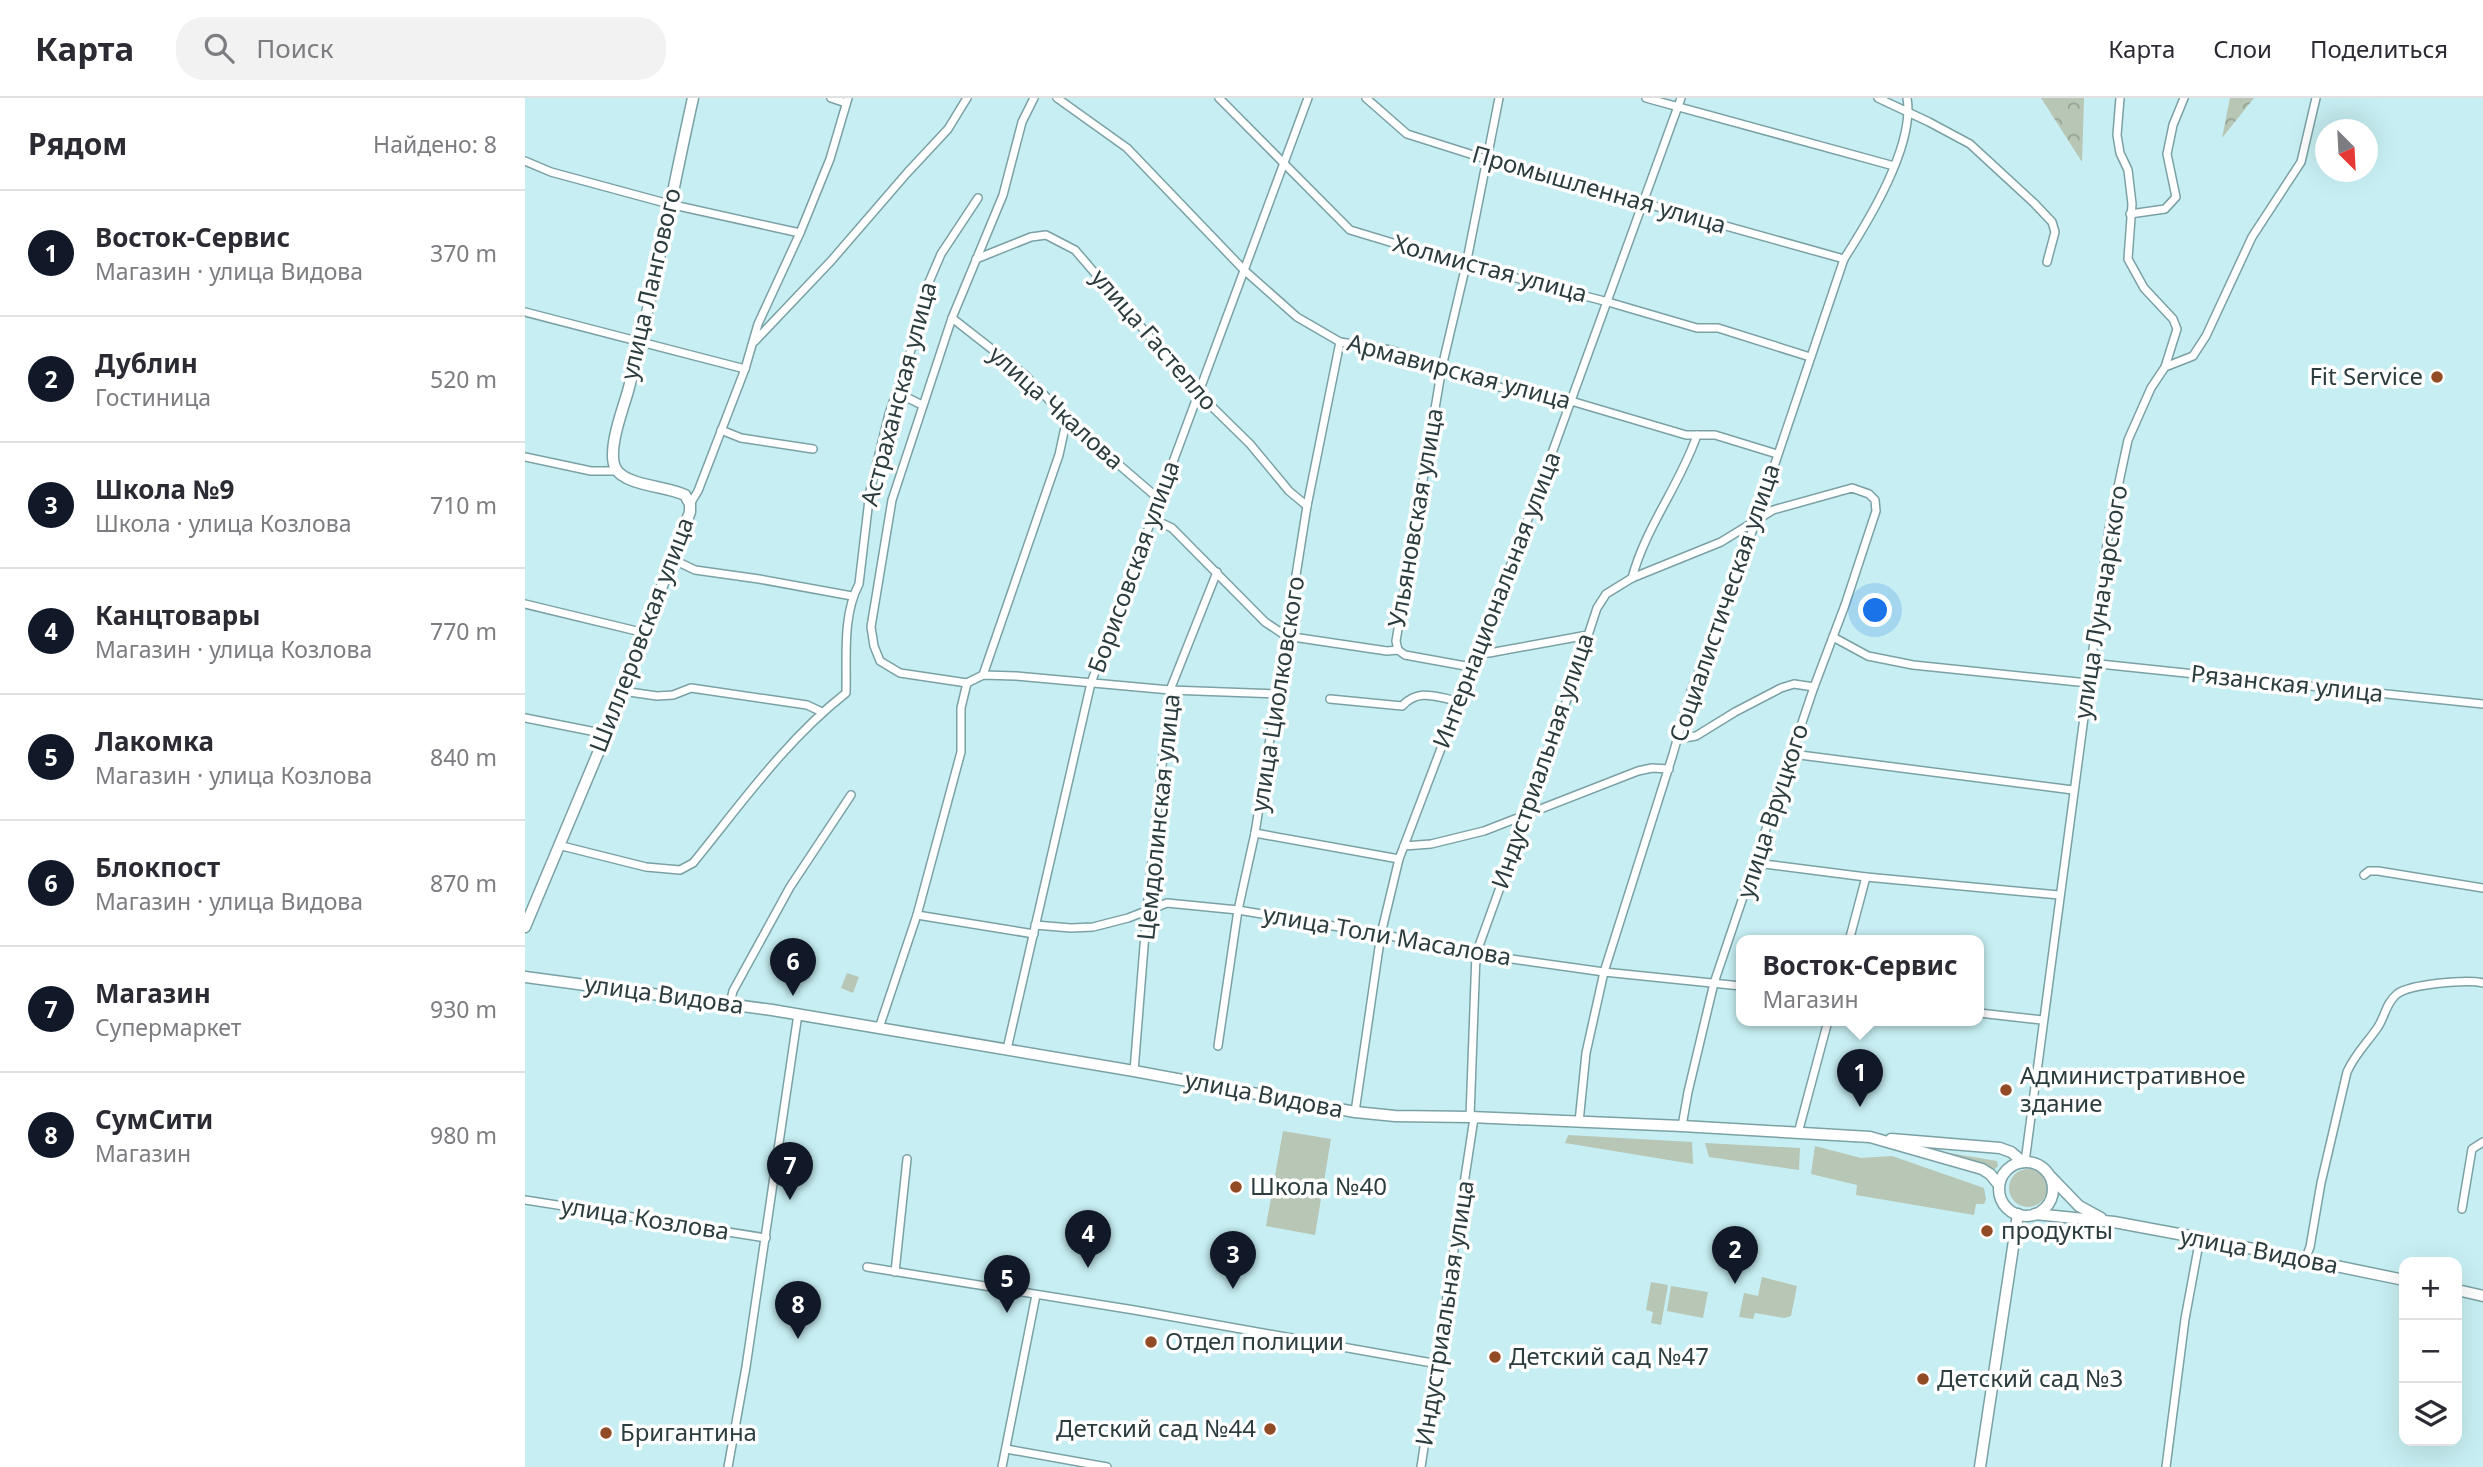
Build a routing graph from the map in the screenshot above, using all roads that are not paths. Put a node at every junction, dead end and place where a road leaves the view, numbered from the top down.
1 (693, 98) edge
2 (831, 98) edge
3 (967, 98) edge
4 (1034, 98) edge
5 (1057, 98) edge
6 (1219, 98) edge
7 (1308, 98) edge
8 (1366, 98) edge
9 (1499, 98) edge
10 (1646, 98) edge
11 (1681, 98) edge
12 (1878, 98) edge
13 (1907, 98) edge
14 (2120, 98) edge
15 (2184, 98) edge
16 (2316, 98) edge
17 (847, 100) edge
18 (1678, 108) junction
19 (1909, 112) junction
20 (1486, 159) junction
21 (525, 161) edge
22 (1284, 162) junction
23 (1894, 166) junction
24 (978, 198) dead end
25 (1642, 203) junction
26 (669, 204) junction
27 (2130, 214) junction
28 (800, 233) junction
29 (976, 259) junction
30 (1844, 260) junction
31 (2047, 262) dead end
32 (1465, 265) junction
33 (1244, 270) junction
34 (1608, 302) junction
35 (525, 312) edge
36 (951, 317) junction
37 (641, 341) junction
38 (755, 341) junction
39 (1340, 342) junction
40 (1810, 357) junction
41 (1442, 367) junction
42 (2165, 367) junction
43 (745, 369) junction
44 (898, 393) junction
45 (1198, 393) junction
46 (1571, 401) junction
47 (922, 405) junction
48 (1067, 418) junction
49 (721, 430) junction
50 (1697, 435) junction
51 (813, 449) dead end
52 (1777, 454) junction
53 (525, 457) edge
54 (617, 471) junction
55 (1160, 500) junction
56 (690, 504) junction
57 (1307, 506) junction
58 (1153, 519) junction
59 (1754, 520) junction
60 (672, 559) junction
61 (1217, 572) junction
62 (1632, 578) junction
63 (852, 596) junction
64 (525, 604) edge
65 (645, 633) junction
66 (1588, 635) junction
67 (1286, 636) junction
68 (1833, 638) junction
69 (1398, 650) junction
70 (1478, 653) junction
71 (2090, 663) junction
72 (1471, 667) junction
73 (983, 675) junction
74 (1091, 683) junction
75 (2088, 683) junction
76 (967, 684) junction
77 (1814, 687) junction
78 (1170, 690) junction
79 (622, 691) junction
80 (1277, 694) junction
81 (1330, 699) dead end
82 (1459, 701) junction
83 (2483, 704) edge
84 (822, 712) junction
85 (525, 718) edge
86 (606, 734) junction
87 (1678, 739) junction
88 (1792, 754) junction
89 (1669, 769) junction
90 (2073, 790) junction
91 (851, 795) dead end
92 (1528, 813) junction
93 (1255, 833) junction
94 (558, 845) junction
95 (1403, 846) junction
96 (1399, 859) junction
97 (1756, 863) junction
98 (2364, 875) dead end
99 (1866, 877) junction
100 (2483, 888) edge
101 (2059, 895) junction
102 (1147, 909) junction
103 (1238, 910) junction
104 (917, 915) junction
105 (1035, 925) junction
106 (525, 927) edge
107 (1034, 934) junction
108 (1381, 934) junction
109 (1851, 935) edge
110 (1476, 954) junction
111 (1604, 972) junction
112 (525, 977) edge
113 (1714, 983) junction
114 (2483, 983) edge
115 (1736, 985) edge
116 (730, 1003) junction
117 (799, 1014) junction
118 (1984, 1014) edge
119 (2042, 1020) junction
120 (1827, 1026) edge
121 (879, 1028) junction
122 (1218, 1046) dead end
123 (1007, 1049) junction
124 (1134, 1070) junction
125 (1355, 1112) junction
126 (1472, 1117) junction
127 (1579, 1122) junction
128 (1682, 1126) junction
129 (1798, 1133) junction
130 (1870, 1137) junction
131 (2483, 1142) edge
132 (907, 1159) dead end
133 (2024, 1162) junction
134 (2050, 1176) junction
135 (2000, 1185) junction
136 (525, 1200) edge
137 (2462, 1209) dead end
138 (2018, 1214) junction
139 (2035, 1214) junction
140 (2115, 1223) junction
141 (766, 1238) junction
142 (2200, 1238) junction
143 (2305, 1260) junction
144 (867, 1267) dead end
145 (895, 1272) junction
146 (2399, 1279) edge
147 (2462, 1291) edge
148 (1036, 1295) junction
149 (2483, 1296) edge
150 (1438, 1364) junction
151 (1006, 1449) junction
152 (727, 1467) edge
153 (1002, 1467) edge
154 (1107, 1467) edge
155 (1421, 1467) edge
156 (1980, 1467) edge
157 (2166, 1467) edge

1 - 26 street, улица Лангового
2 - 17 street
3 - 38 street, Шиллеровская улица
4 - 29 street, Астраханская улица
5 - 33 street, Армавирская улица
6 - 22 street, Холмистая улица
7 - 22 street, Борисовская улица
8 - 20 street, Промышленная улица
9 - 20 street, Ульяновская улица
10 - 18 street
11 - 18 street, Интернациональная улица
12 - 19 street
13 - 19 street, Социалистическая улица
14 - 27 street
15 - 27 street
16 - 42 street
17 - 28 street, Шиллеровская улица
18 - 23 street
18 - 25 street, Интернациональная улица
19 - 23 street, Социалистическая улица
19 - 31 street
20 - 25 street, Промышленная улица
20 - 32 street, Ульяновская улица
21 - 26 street
22 - 32 street, Холмистая улица
22 - 33 street, Борисовская улица
23 - 30 street, Социалистическая улица
24 - 44 street, Астраханская улица
25 - 30 street, Промышленная улица
25 - 34 street, Интернациональная улица
26 - 28 street
26 - 37 street, улица Лангового
27 - 42 street, улица Луначарского
28 - 38 street, Шиллеровская улица
29 - 36 street, Астраханская улица
29 - 45 street, улица Гастелло
30 - 40 street, Социалистическая улица
32 - 34 street, Холмистая улица
32 - 41 street, Ульяновская улица
33 - 39 street, Армавирская улица
33 - 45 street, Борисовская улица
34 - 40 street, Холмистая улица
34 - 46 street, Интернациональная улица
35 - 37 street
36 - 47 street, Астраханская улица
36 - 48 street, улица Чкалова
37 - 43 street
37 - 54 street, улица Лангового
38 - 43 street, Шиллеровская улица
39 - 41 street, Армавирская улица
39 - 57 street, улица Циолковского
40 - 52 street, Социалистическая улица
41 - 46 street, Армавирская улица
41 - 69 street, Ульяновская улица
42 - 71 street, улица Луначарского
43 - 49 street, Шиллеровская улица
44 - 47 street
44 - 63 street, Астраханская улица
45 - 55 street, Борисовская улица
45 - 57 street, улица Гастелло
46 - 50 street, Армавирская улица
46 - 70 street, Интернациональная улица
47 - 76 street, Астраханская улица
48 - 55 street, улица Чкалова
48 - 73 street
49 - 51 street
49 - 56 street, Шиллеровская улица
50 - 52 street, Армавирская улица
50 - 62 street
52 - 59 street, Социалистическая улица
53 - 54 street
54 - 56 street
55 - 58 street, Борисовская улица
56 - 60 street, Шиллеровская улица
57 - 67 street, улица Циолковского
58 - 61 street
58 - 74 street, Борисовская улица
59 - 62 street
59 - 68 street, улица Вруцкого
59 - 87 street, Социалистическая улица
60 - 63 street
60 - 65 street, Шиллеровская улица
61 - 67 street
61 - 78 street, Цемдолинская улица
62 - 66 street, Индустриальная улица
63 - 84 street, Астраханская улица
64 - 65 street
65 - 79 street, Шиллеровская улица
66 - 70 street
66 - 92 street, Индустриальная улица
67 - 69 street
67 - 80 street, улица Циолковского
68 - 75 street
68 - 77 street, улица Вруцкого
69 - 72 street
70 - 72 street, Интернациональная улица
71 - 75 street, улица Луначарского
71 - 83 street, Рязанская улица
72 - 82 street, Интернациональная улица
73 - 74 street
73 - 76 street
74 - 78 street
74 - 105 street, Борисовская улица
75 - 90 street, улица Луначарского
76 - 104 street
77 - 87 street
77 - 88 street, улица Вруцкого
78 - 80 street
78 - 102 street, Цемдолинская улица
79 - 84 street
79 - 86 street, Шиллеровская улица
80 - 93 street, улица Циолковского
81 - 82 street
82 - 95 street, Интернациональная улица
84 - 94 street, Астраханская улица
85 - 86 street
86 - 94 street, Шиллеровская улица
87 - 89 street, Социалистическая улица
88 - 90 street
88 - 97 street, улица Вруцкого
89 - 92 street
89 - 111 street, Социалистическая улица
90 - 101 street, улица Луначарского
91 - 116 street
92 - 95 street
92 - 110 street, Индустриальная улица
93 - 96 street
93 - 103 street, улица Циолковского
94 - 106 street, Шиллеровская улица
95 - 96 street, Интернациональная улица
96 - 108 street, Интернациональная улица
97 - 99 street
97 - 113 street, улица Вруцкого
98 - 100 street
99 - 101 street
99 - 109 street
101 - 119 street, улица Луначарского
102 - 103 street, улица Толи Масалова
102 - 105 street, улица Толи Масалова
102 - 124 street, Цемдолинская улица
103 - 108 street, улица Толи Масалова
103 - 122 street, улица Циолковского
104 - 107 street
104 - 121 street
105 - 107 street, Борисовская улица
107 - 123 street, Борисовская улица
108 - 110 street, улица Толи Масалова
108 - 125 street, Интернациональная улица
110 - 111 street, улица Толи Масалова
110 - 126 street, Индустриальная улица
111 - 113 street, улица Толи Масалова
111 - 127 street, Социалистическая улица
112 - 116 street, улица Видова
113 - 115 street, улица Толи Масалова
113 - 128 street, улица Вруцкого
114 - 143 street
116 - 117 street, улица Видова
117 - 121 street, улица Видова
117 - 141 street
118 - 119 street
119 - 133 street, улица Луначарского
120 - 129 street
121 - 123 street, улица Видова
123 - 124 street, улица Видова
124 - 125 street, улица Видова
125 - 126 street, улица Видова
126 - 127 street, улица Видова
126 - 150 street, Индустриальная улица
127 - 128 street, улица Видова
128 - 129 street, улица Видова
129 - 130 street, улица Видова
130 - 133 street
130 - 135 street, улица Видова
131 - 137 street
132 - 145 street
133 - 134 street
133 - 135 street
134 - 139 street
134 - 140 street
135 - 138 street
136 - 141 street, улица Козлова
138 - 139 street
138 - 156 street
139 - 140 street
140 - 142 street, улица Видова
141 - 152 street
142 - 143 street, улица Видова
142 - 157 street
143 - 146 street, улица Видова
144 - 145 street
145 - 148 street
147 - 149 street
148 - 150 street
148 - 151 street
150 - 155 street, Индустриальная улица
151 - 153 street
151 - 154 street

